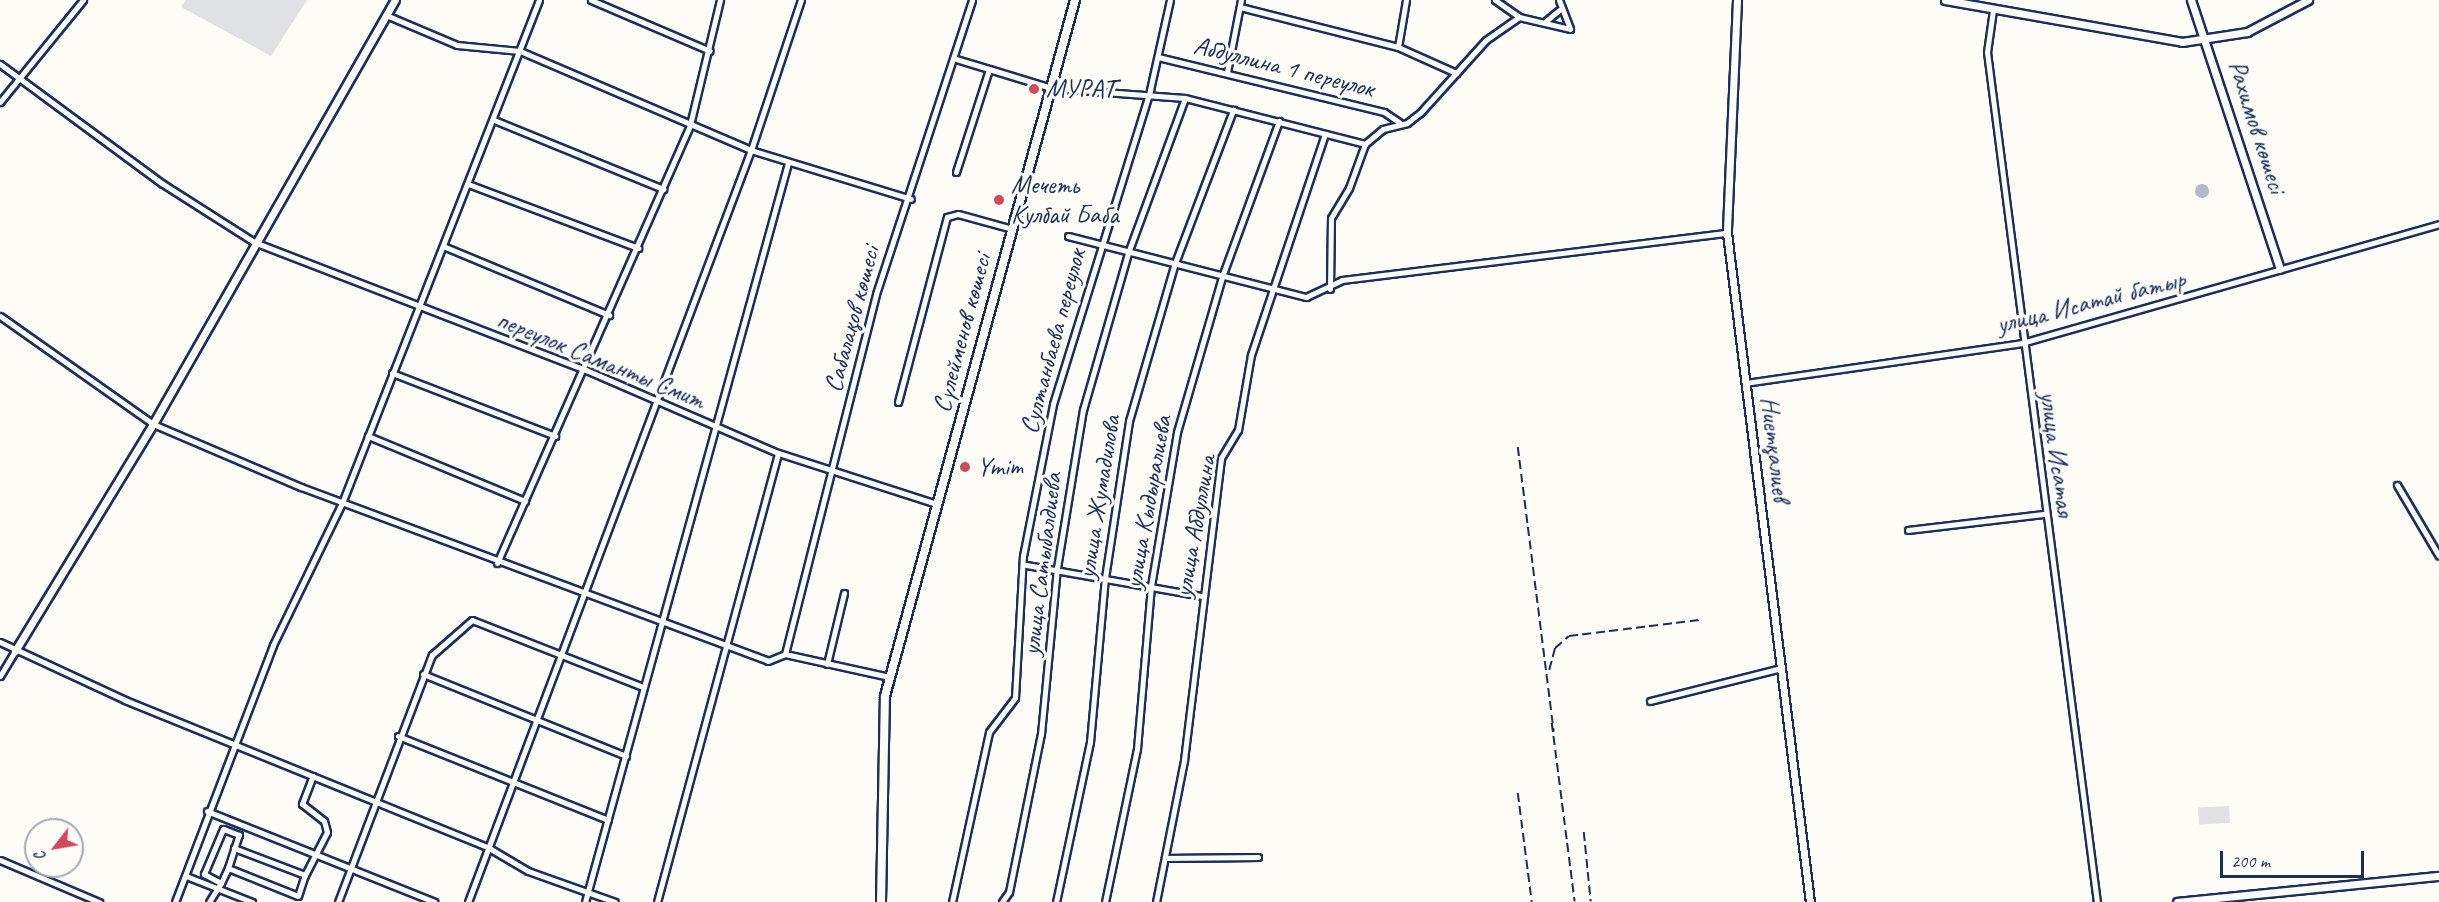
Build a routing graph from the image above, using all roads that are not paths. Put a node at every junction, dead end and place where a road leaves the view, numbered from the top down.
1 (83, 0) edge
2 (395, 0) edge
3 (539, 0) edge
4 (591, 0) edge
5 (720, 0) edge
6 (801, 0) edge
7 (972, 0) edge
8 (1075, 0) edge
9 (1170, 0) edge
10 (1406, 0) edge
11 (1495, 0) edge
12 (1559, 0) edge
13 (1737, 0) edge
14 (1946, 0) edge
15 (2191, 0) edge
16 (2308, 0) edge
17 (1240, 3) edge
18 (1559, 10) junction
19 (1993, 10) junction
20 (386, 15) junction
21 (1519, 17) junction
22 (1546, 21) junction
23 (2207, 40) junction
24 (1398, 47) junction
25 (520, 51) junction
26 (710, 51) junction
27 (1158, 57) junction
28 (957, 59) junction
29 (0, 64) edge
30 (989, 69) junction
31 (1227, 72) junction
32 (1456, 73) junction
33 (20, 78) junction
34 (1051, 88) junction
35 (1148, 94) junction
36 (1185, 98) junction
37 (0, 102) edge
38 (1233, 110) junction
39 (494, 120) junction
40 (1279, 121) junction
41 (1399, 122) junction
42 (690, 125) junction
43 (1325, 134) junction
44 (1365, 144) junction
45 (751, 150) junction
46 (788, 163) junction
47 (956, 172) dead end
48 (468, 184) junction
49 (663, 189) junction
50 (911, 199) junction
51 (2439, 224) edge
52 (1012, 229) junction
53 (1727, 233) junction
54 (1068, 236) dead end
55 (254, 242) junction
56 (1099, 245) junction
57 (443, 246) junction
58 (638, 248) junction
59 (1128, 253) junction
60 (1175, 263) junction
61 (2280, 269) junction
62 (1223, 274) junction
63 (1271, 285) junction
64 (1330, 289) junction
65 (417, 310) junction
66 (609, 315) junction
67 (0, 316) edge
68 (2022, 343) junction
69 (586, 370) junction
70 (392, 374) junction
71 (1745, 383) junction
72 (898, 402) dead end
73 (657, 404) junction
74 (153, 424) junction
75 (719, 428) junction
76 (368, 436) junction
77 (555, 436) junction
78 (778, 453) junction
79 (833, 470) junction
80 (2397, 485) dead end
81 (525, 501) junction
82 (342, 502) junction
83 (937, 504) junction
84 (2045, 514) junction
85 (1908, 530) dead end
86 (2439, 556) edge
87 (497, 563) junction
88 (1026, 565) junction
89 (1057, 568) junction
90 (1105, 578) junction
91 (1151, 586) junction
92 (583, 593) junction
93 (844, 593) dead end
94 (1201, 596) junction
95 (659, 621) junction
96 (0, 642) edge
97 (726, 646) junction
98 (15, 651) junction
99 (785, 654) junction
100 (561, 655) junction
101 (827, 664) junction
102 (1781, 668) junction
103 (423, 674) junction
104 (0, 676) edge
105 (890, 677) junction
106 (643, 687) junction
107 (1650, 701) dead end
108 (535, 719) junction
109 (398, 736) junction
110 (238, 747) junction
111 (626, 756) junction
112 (313, 776) junction
113 (516, 784) junction
114 (375, 800) junction
115 (207, 812) junction
116 (608, 820) junction
117 (242, 825) junction
118 (238, 836) junction
119 (234, 848) junction
120 (489, 848) junction
121 (317, 855) junction
122 (1258, 857) dead end
123 (1165, 858) junction
124 (0, 860) edge
125 (228, 868) junction
126 (351, 868) junction
127 (305, 875) junction
128 (186, 876) junction
129 (2439, 876) edge
130 (218, 887) junction
131 (587, 893) junction
132 (297, 899) edge
133 (99, 902) edge
134 (175, 902) edge
135 (209, 902) edge
136 (252, 902) edge
137 (338, 902) edge
138 (434, 902) edge
139 (468, 902) edge
140 (585, 902) edge
141 (615, 902) edge
142 (657, 902) edge
143 (881, 902) edge
144 (952, 902) edge
145 (1002, 902) edge
146 (1056, 902) edge
147 (1105, 902) edge
148 (1156, 902) edge
149 (1810, 902) edge
150 (2097, 902) edge
151 (2177, 902) edge

1 - 33 street
2 - 20 street
3 - 25 street
4 - 26 street
5 - 26 street
6 - 45 street
7 - 28 street, Сабалақов көшесі
8 - 34 main road, Сүлейменов көшесі
9 - 27 street, Султанбаева переулок
10 - 24 street
11 - 21 street
12 - 18 street
13 - 53 street, Ниетқалиев
14 - 19 street
15 - 23 street, Рахимов көшесі
16 - 23 street
17 - 24 street
17 - 31 street
18 - 22 street
18 - 22 street
19 - 23 street
19 - 68 street, улица Исатая
20 - 25 street
20 - 55 street
21 - 22 street
21 - 32 street
23 - 61 street, Рахимов көшесі
24 - 32 street
25 - 39 street
25 - 42 street
26 - 42 street
27 - 31 street, Абдуллина 1 переулок
27 - 35 street, Султанбаева переулок
28 - 30 street
28 - 50 street, Сабалақов көшесі
29 - 33 street, переулок Саманты Смит
30 - 34 street
30 - 47 street
31 - 41 street, Абдуллина 1 переулок
32 - 41 street
33 - 37 street
33 - 55 street, переулок Саманты Смит
34 - 35 street
34 - 52 main road, Сүлейменов көшесі
35 - 36 street
35 - 56 street, Султанбаева переулок
36 - 38 street
36 - 59 street, улица Сатыбалдиева
38 - 40 street
38 - 60 street, улица Жумадилова
39 - 48 street
39 - 49 street
40 - 43 street
40 - 62 street, улица Кыдыралиева
41 - 44 street
42 - 45 street
42 - 49 street
43 - 44 street
43 - 63 street, улица Абдуллина
44 - 64 street
45 - 46 street
45 - 73 street
46 - 50 street
46 - 75 street
48 - 57 street
48 - 58 street
49 - 58 street
50 - 79 street, Сабалақов көшесі
51 - 61 street, улица Исатай батыр
52 - 72 street
52 - 83 main road, Сүлейменов көшесі
53 - 64 street
53 - 71 street, Ниетқалиев
54 - 56 street
55 - 65 street, переулок Саманты Смит
55 - 74 street
56 - 59 street
56 - 88 street, Султанбаева переулок
57 - 65 street
57 - 66 street
58 - 66 street
59 - 60 street
59 - 89 street, улица Сатыбалдиева
60 - 62 street
60 - 90 street, улица Жумадилова
61 - 68 street, улица Исатай батыр
62 - 63 street
62 - 91 street, улица Кыдыралиева
63 - 64 street
63 - 94 street, улица Абдуллина
65 - 69 street, переулок Саманты Смит
65 - 70 street
66 - 69 street
67 - 74 street
68 - 71 street, улица Исатай батыр
68 - 84 street, улица Исатая
69 - 73 street, переулок Саманты Смит
69 - 77 street
70 - 76 street
70 - 77 street
71 - 102 street, Ниетқалиев
73 - 75 street, переулок Саманты Смит
73 - 92 street
74 - 82 street
74 - 98 street
75 - 78 street, переулок Саманты Смит
75 - 95 street
76 - 81 street
76 - 82 street
77 - 81 street
78 - 79 street, переулок Саманты Смит
78 - 97 street
79 - 83 street, переулок Саманты Смит
79 - 99 street, Сабалақов көшесі
80 - 86 street
81 - 87 street
82 - 87 street
82 - 110 street
83 - 105 main road, Сүлейменов көшесі
84 - 85 street
84 - 150 street, улица Исатая
87 - 92 street
88 - 89 street
88 - 144 street, Султанбаева переулок
89 - 90 street
89 - 145 street, улица Сатыбалдиева
90 - 91 street
90 - 146 street, улица Жумадилова
91 - 94 street
91 - 147 street, улица Кыдыралиева
92 - 95 street
92 - 100 street
93 - 101 street
94 - 123 street, улица Абдуллина
95 - 97 street
95 - 106 street
96 - 98 street
97 - 99 street
97 - 142 street
98 - 104 street
98 - 110 street
99 - 101 street
100 - 103 street
100 - 106 street
100 - 108 street
101 - 105 street
102 - 107 street
102 - 149 street, Ниетқалиев
103 - 108 street
103 - 109 street
105 - 143 main road, Сүлейменов көшесі
106 - 111 street
108 - 111 street
108 - 113 street
109 - 113 street
109 - 114 street
110 - 112 street
110 - 115 street
111 - 116 street
112 - 114 street
112 - 121 street
113 - 116 street
113 - 120 street
114 - 120 street
114 - 126 street
115 - 117 street
115 - 128 street
116 - 131 street
117 - 118 street
117 - 121 street
118 - 119 street
118 - 130 street
119 - 125 street
119 - 127 street
120 - 131 street
120 - 139 street
121 - 126 street
121 - 127 street
122 - 123 street
123 - 148 street, улица Абдуллина
124 - 133 street
125 - 130 street
125 - 132 street
126 - 137 street
126 - 138 street
127 - 132 street
128 - 130 street
128 - 134 street
129 - 151 street
130 - 135 street
130 - 136 street
131 - 140 street
131 - 141 street

